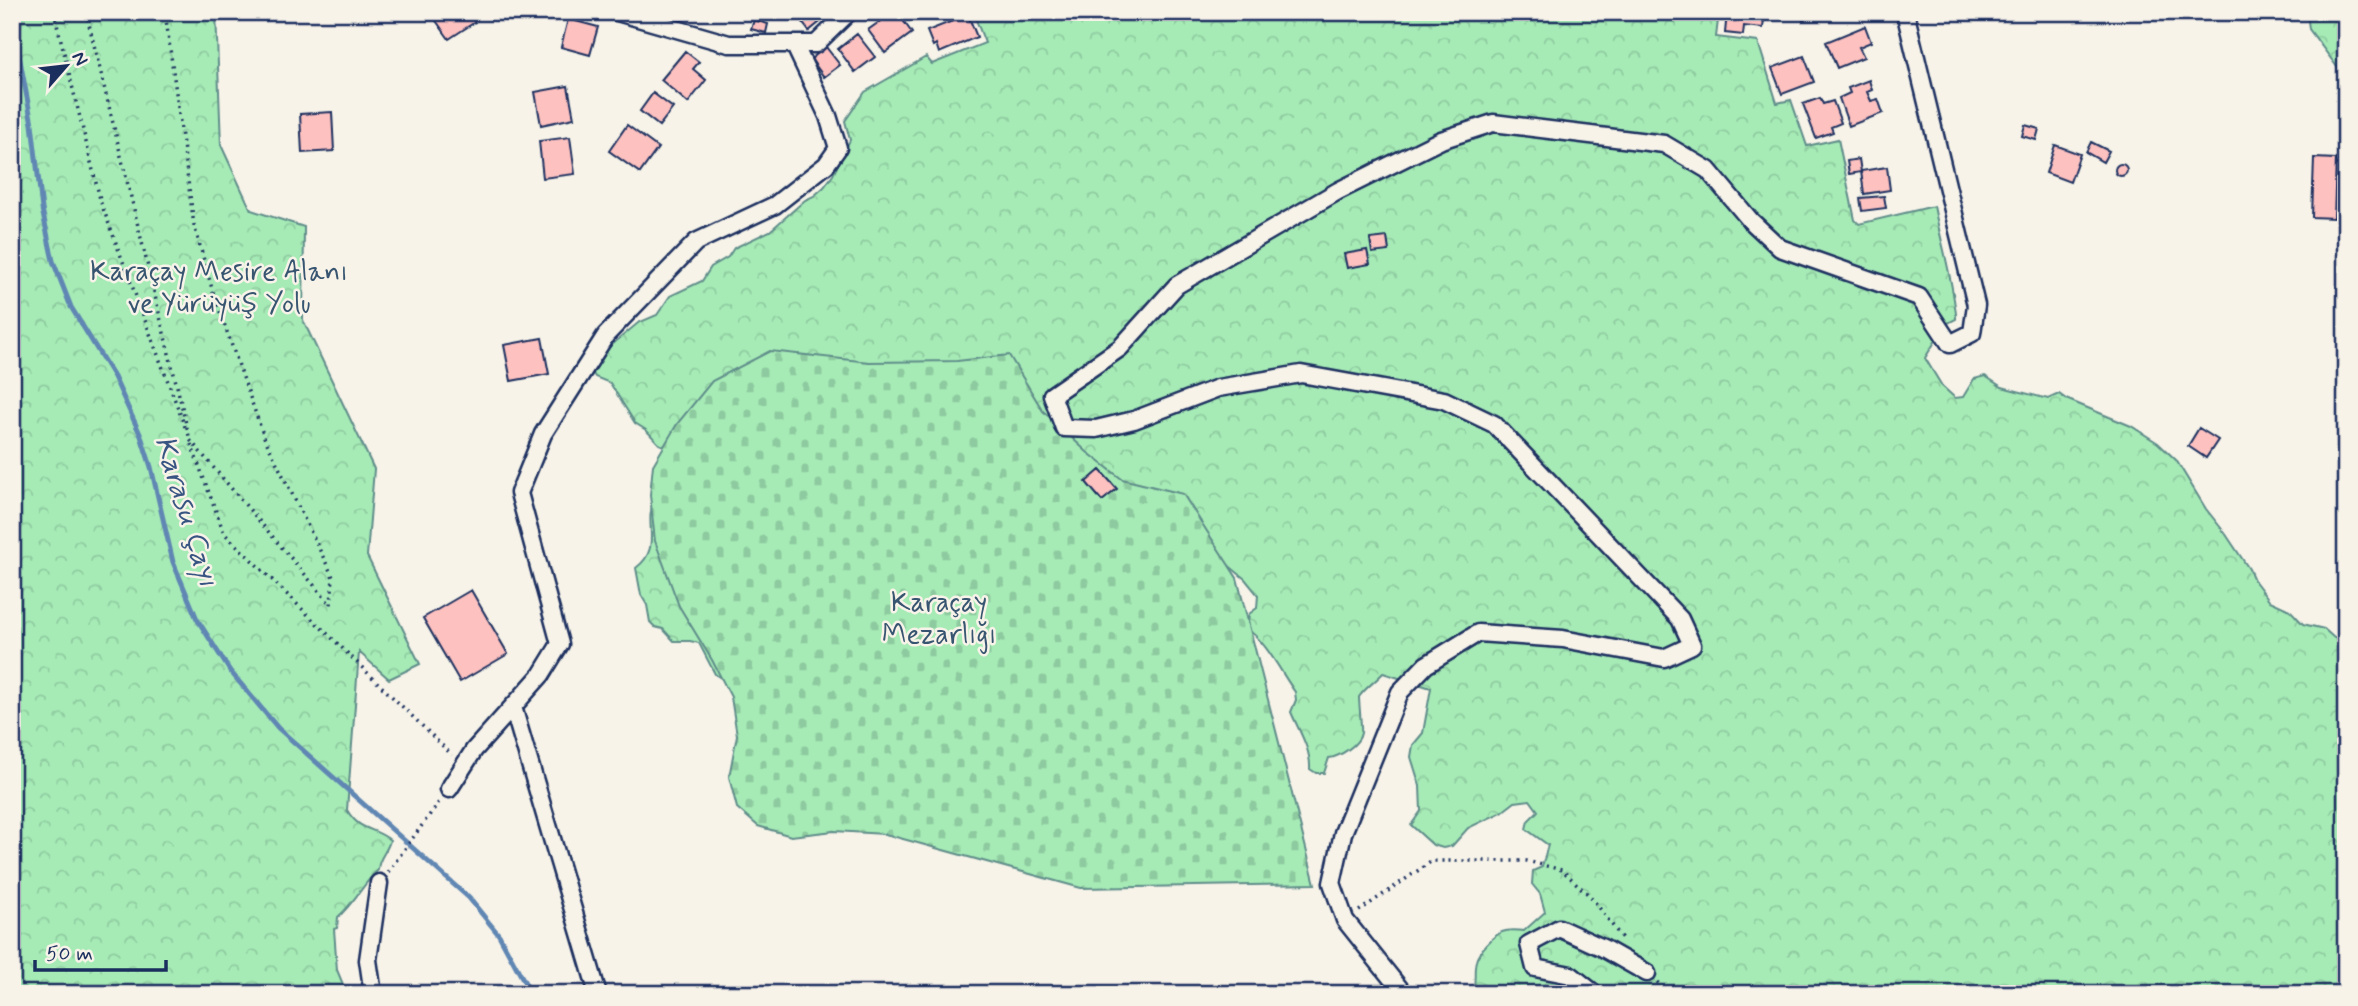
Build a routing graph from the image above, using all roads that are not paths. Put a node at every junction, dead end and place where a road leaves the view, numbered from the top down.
1 (617, 12) edge
2 (849, 12) edge
3 (1905, 12) edge
4 (794, 44) junction
5 (513, 707) junction
6 (449, 789) road end
7 (379, 883) road end
8 (1647, 973) road end
9 (373, 994) edge
10 (598, 994) edge
11 (1404, 994) edge
12 (1595, 994) edge

1 - 4 street
2 - 4 street
3 - 11 street
4 - 5 street
5 - 6 street
5 - 10 street
7 - 9 street
8 - 12 street

